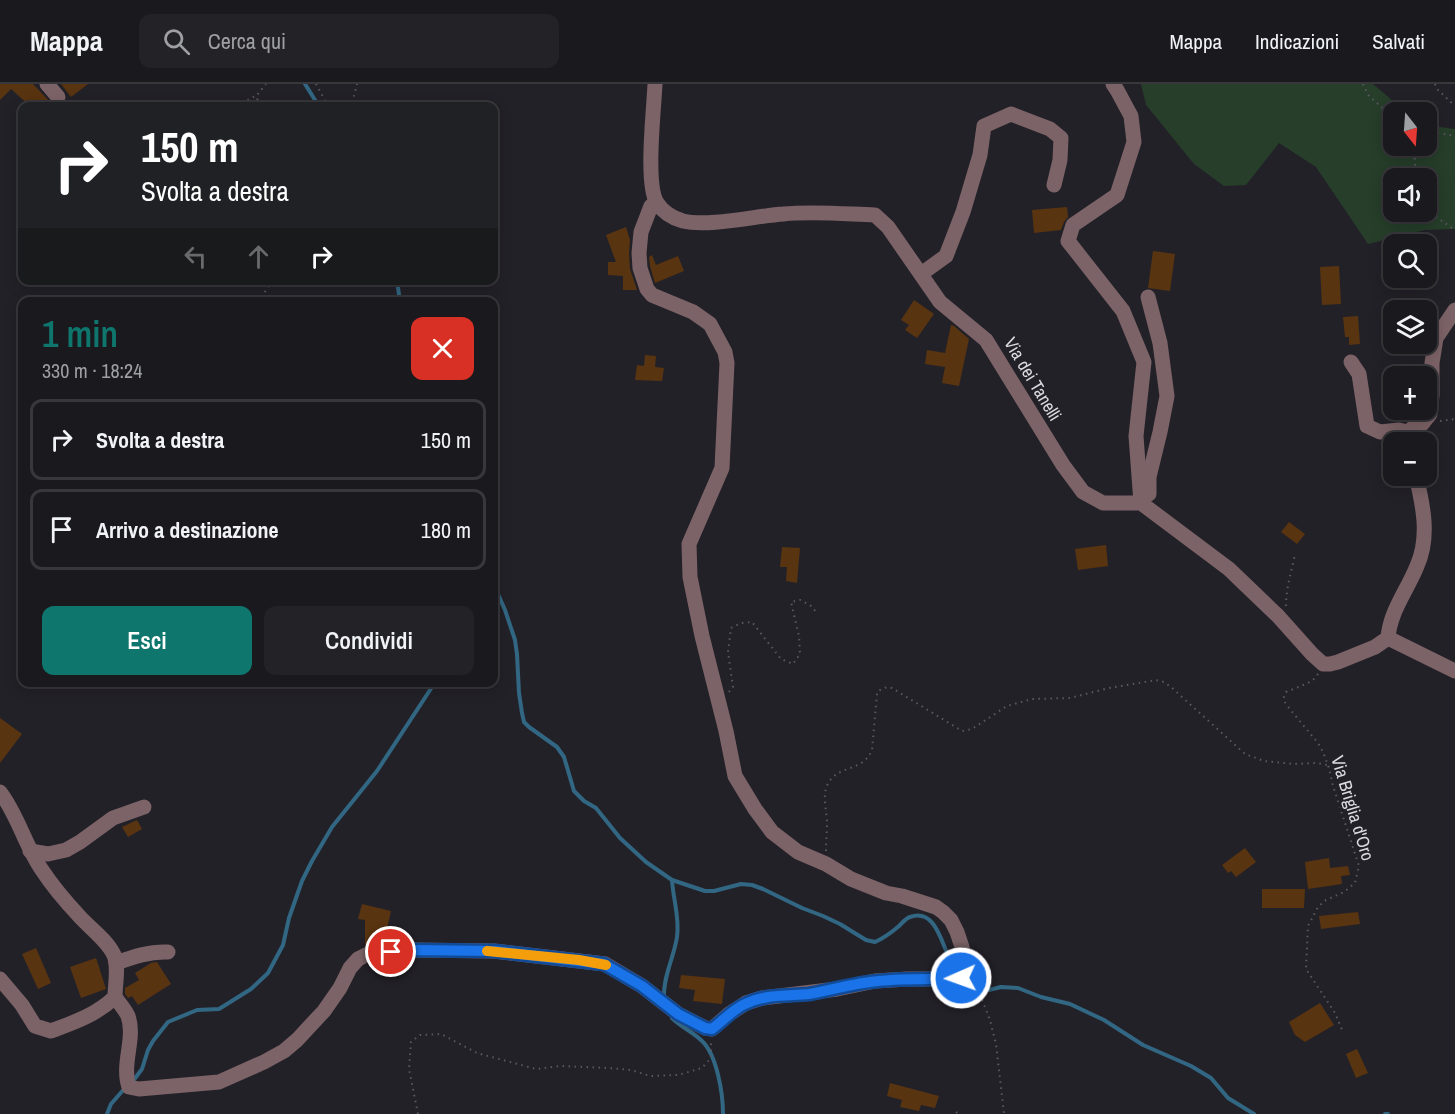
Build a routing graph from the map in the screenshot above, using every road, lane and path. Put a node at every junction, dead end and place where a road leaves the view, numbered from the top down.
1 (47, 84) edge
2 (266, 84) edge
3 (316, 84) edge
4 (357, 84) edge
5 (655, 84) edge
6 (1113, 84) edge
7 (1363, 84) edge
8 (1435, 84) edge
9 (257, 95) junction
10 (58, 97) dead end
11 (244, 102) edge
12 (258, 102) edge
13 (326, 102) edge
14 (351, 102) edge
15 (1455, 105) edge
16 (1383, 108) edge
17 (1437, 132) edge
18 (1455, 136) edge
19 (1054, 185) dead end
20 (656, 202) junction
21 (1437, 218) edge
22 (1455, 230) edge
23 (921, 273) junction
24 (1148, 297) dead end
25 (1455, 310) edge
26 (1351, 362) dead end
27 (1402, 432) edge
28 (1411, 432) edge
29 (1418, 486) edge
30 (1145, 505) junction
31 (1295, 555) dead end
32 (818, 614) dead end
33 (1288, 627) junction
34 (1388, 638) junction
35 (1323, 664) junction
36 (1455, 671) edge
37 (718, 700) junction
38 (1327, 765) junction
39 (0, 792) edge
40 (144, 807) dead end
41 (30, 851) junction
42 (826, 864) junction
43 (168, 952) dead end
44 (116, 963) junction
45 (961, 978) junction
46 (0, 979) edge
47 (115, 997) junction
48 (712, 1029) junction
49 (1343, 1032) dead end
50 (418, 1114) edge
51 (1004, 1114) edge

1 - 10 street
2 - 9 path
3 - 13 path
4 - 14 path
5 - 20 street
6 - 30 street
7 - 16 path
8 - 15 path
9 - 11 path
9 - 12 path
17 - 18 path
19 - 23 street
20 - 23 street, Via dei Tanelli
20 - 37 street
21 - 22 path
23 - 30 street, Via dei Tanelli
24 - 30 street
25 - 28 street
26 - 27 street
29 - 34 street
30 - 33 street
31 - 33 path
32 - 37 path
33 - 35 street
34 - 35 street
34 - 36 street
35 - 38 path, Via Briglia d'Oro
37 - 42 street
38 - 42 path
38 - 49 path, Via Briglia d'Oro
39 - 41 street
40 - 41 street
41 - 44 street
42 - 45 street
43 - 44 street
44 - 47 street
45 - 48 street
45 - 51 path
46 - 47 street
47 - 48 street
48 - 50 path

